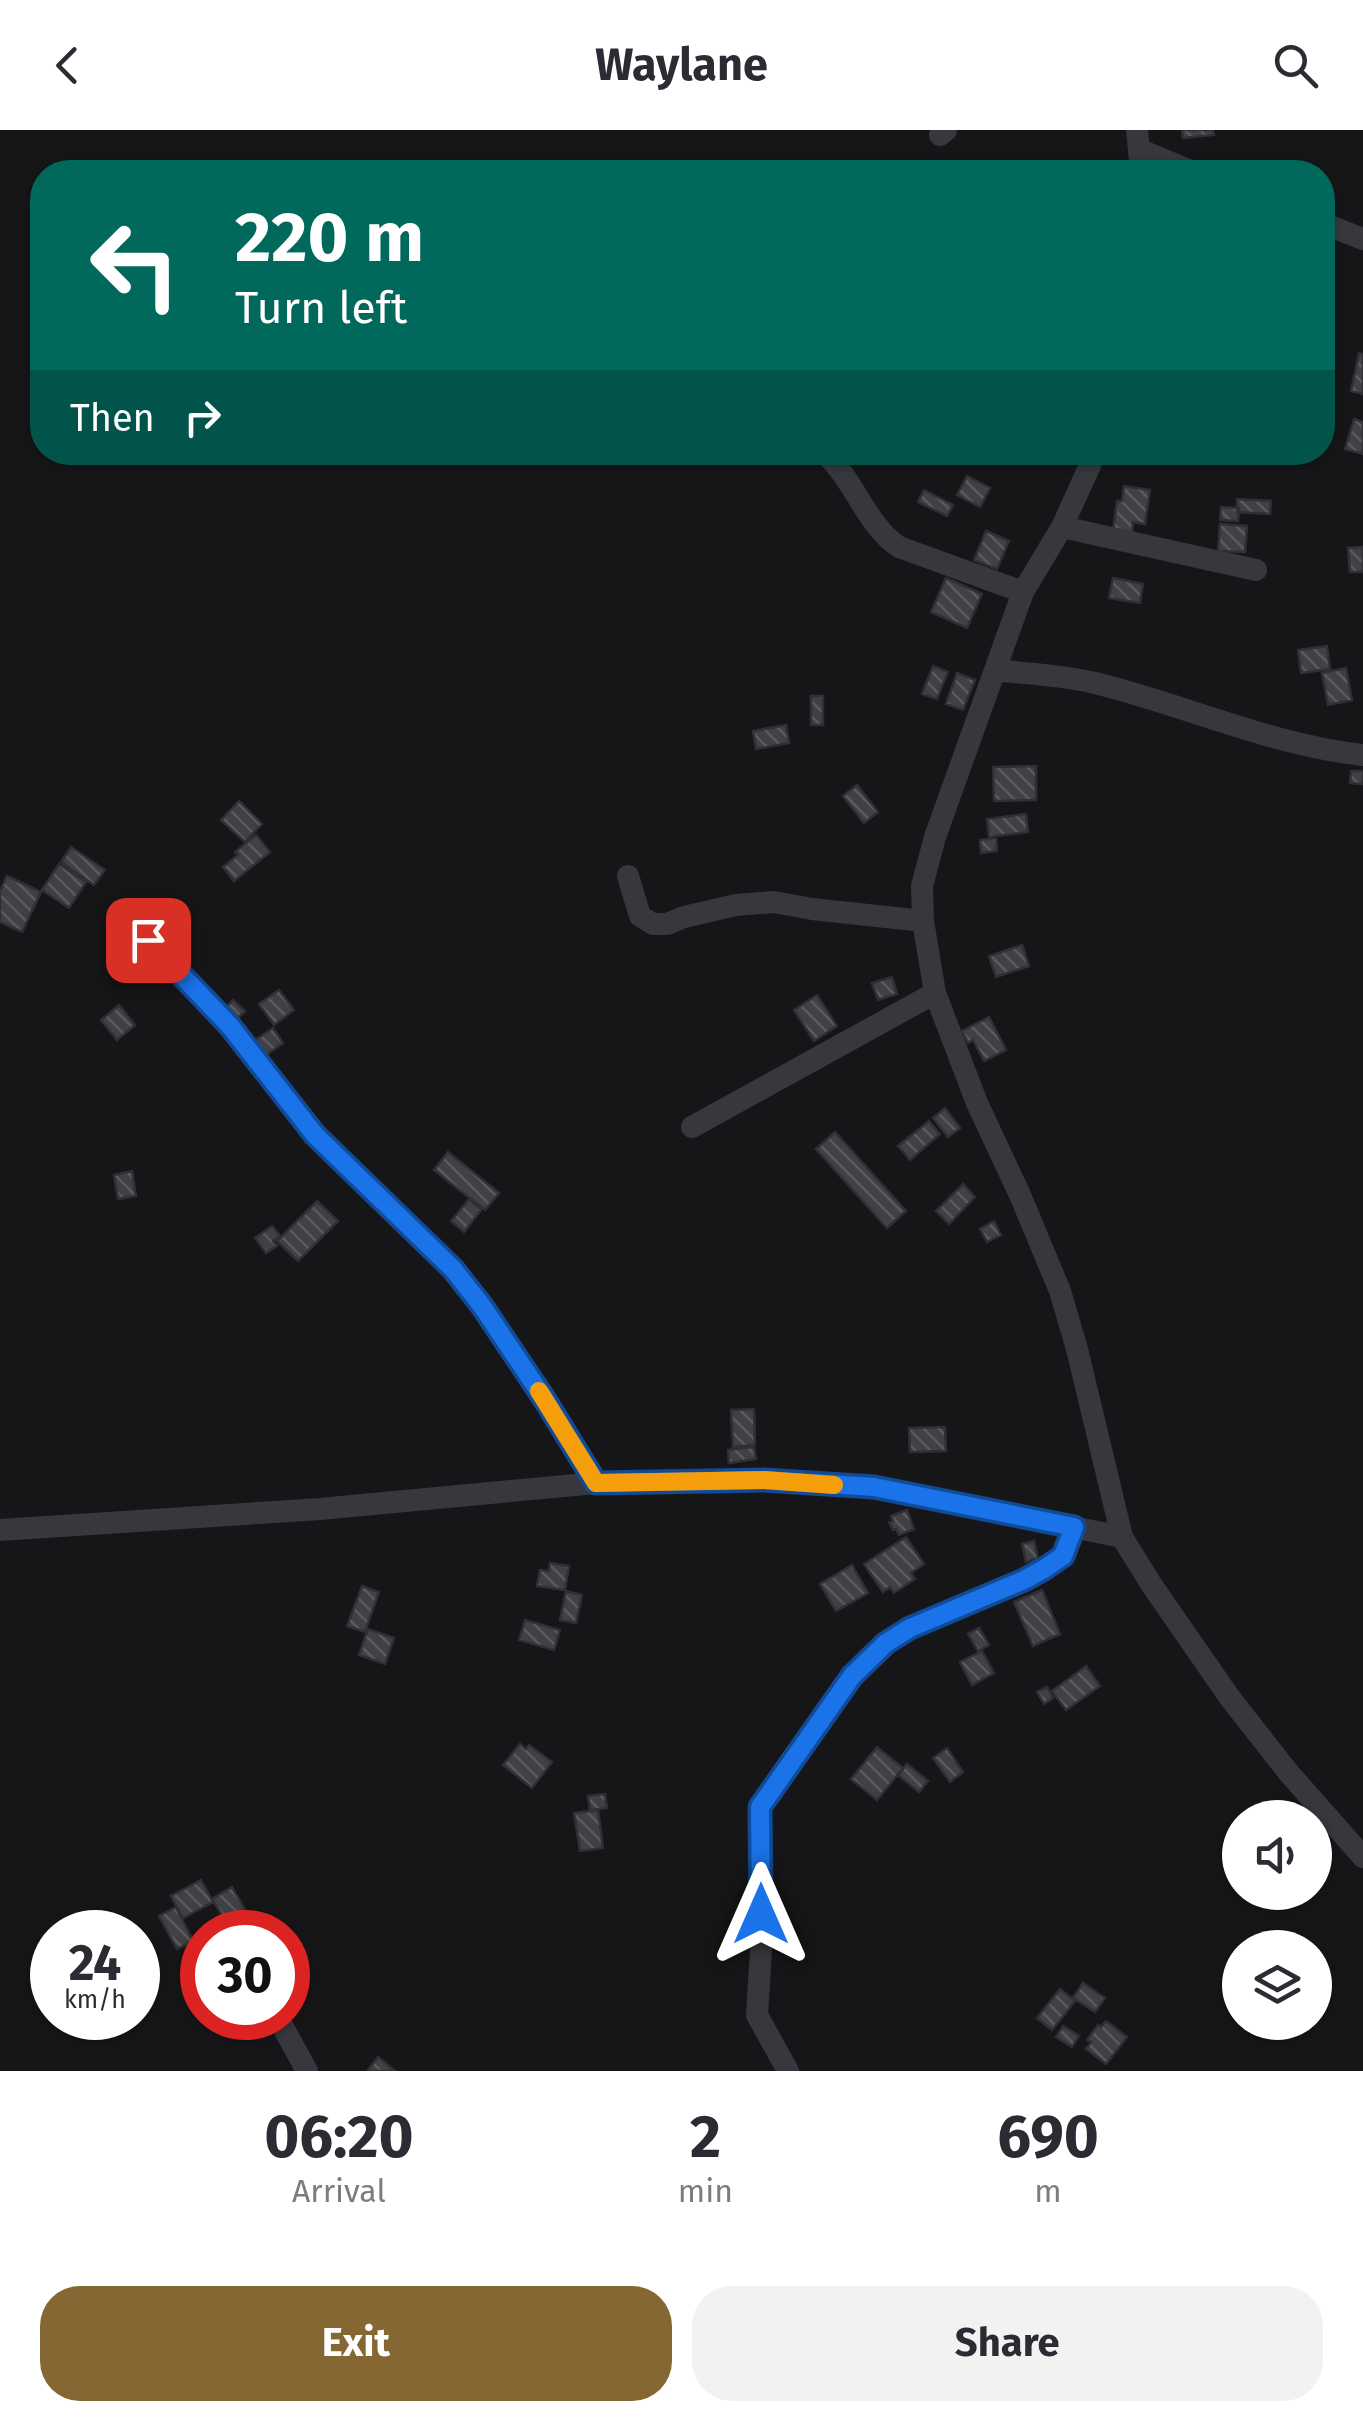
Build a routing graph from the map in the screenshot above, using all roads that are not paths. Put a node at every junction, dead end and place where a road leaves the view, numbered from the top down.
1 (1335, 228) edge
2 (1363, 240) edge
3 (834, 465) edge
4 (1090, 465) edge
5 (1062, 528) junction
6 (1256, 570) dead end
7 (1023, 592) junction
8 (995, 670) junction
9 (1363, 754) edge
10 (628, 876) dead end
11 (121, 912) dead end
12 (922, 920) junction
13 (935, 993) junction
14 (692, 1127) dead end
15 (596, 1483) junction
16 (1074, 1527) junction
17 (0, 1530) edge
18 (1122, 1537) junction
19 (1363, 1857) edge
20 (290, 2040) edge
21 (307, 2071) edge
22 (788, 2071) edge

1 - 2 street
3 - 7 street
4 - 5 street
5 - 6 street
5 - 7 street
7 - 8 street
8 - 9 street
8 - 12 street
10 - 12 street
11 - 15 street
12 - 13 street
13 - 14 street
13 - 18 street
15 - 16 street
15 - 17 street
16 - 18 street
16 - 22 street
18 - 19 street
20 - 21 street

